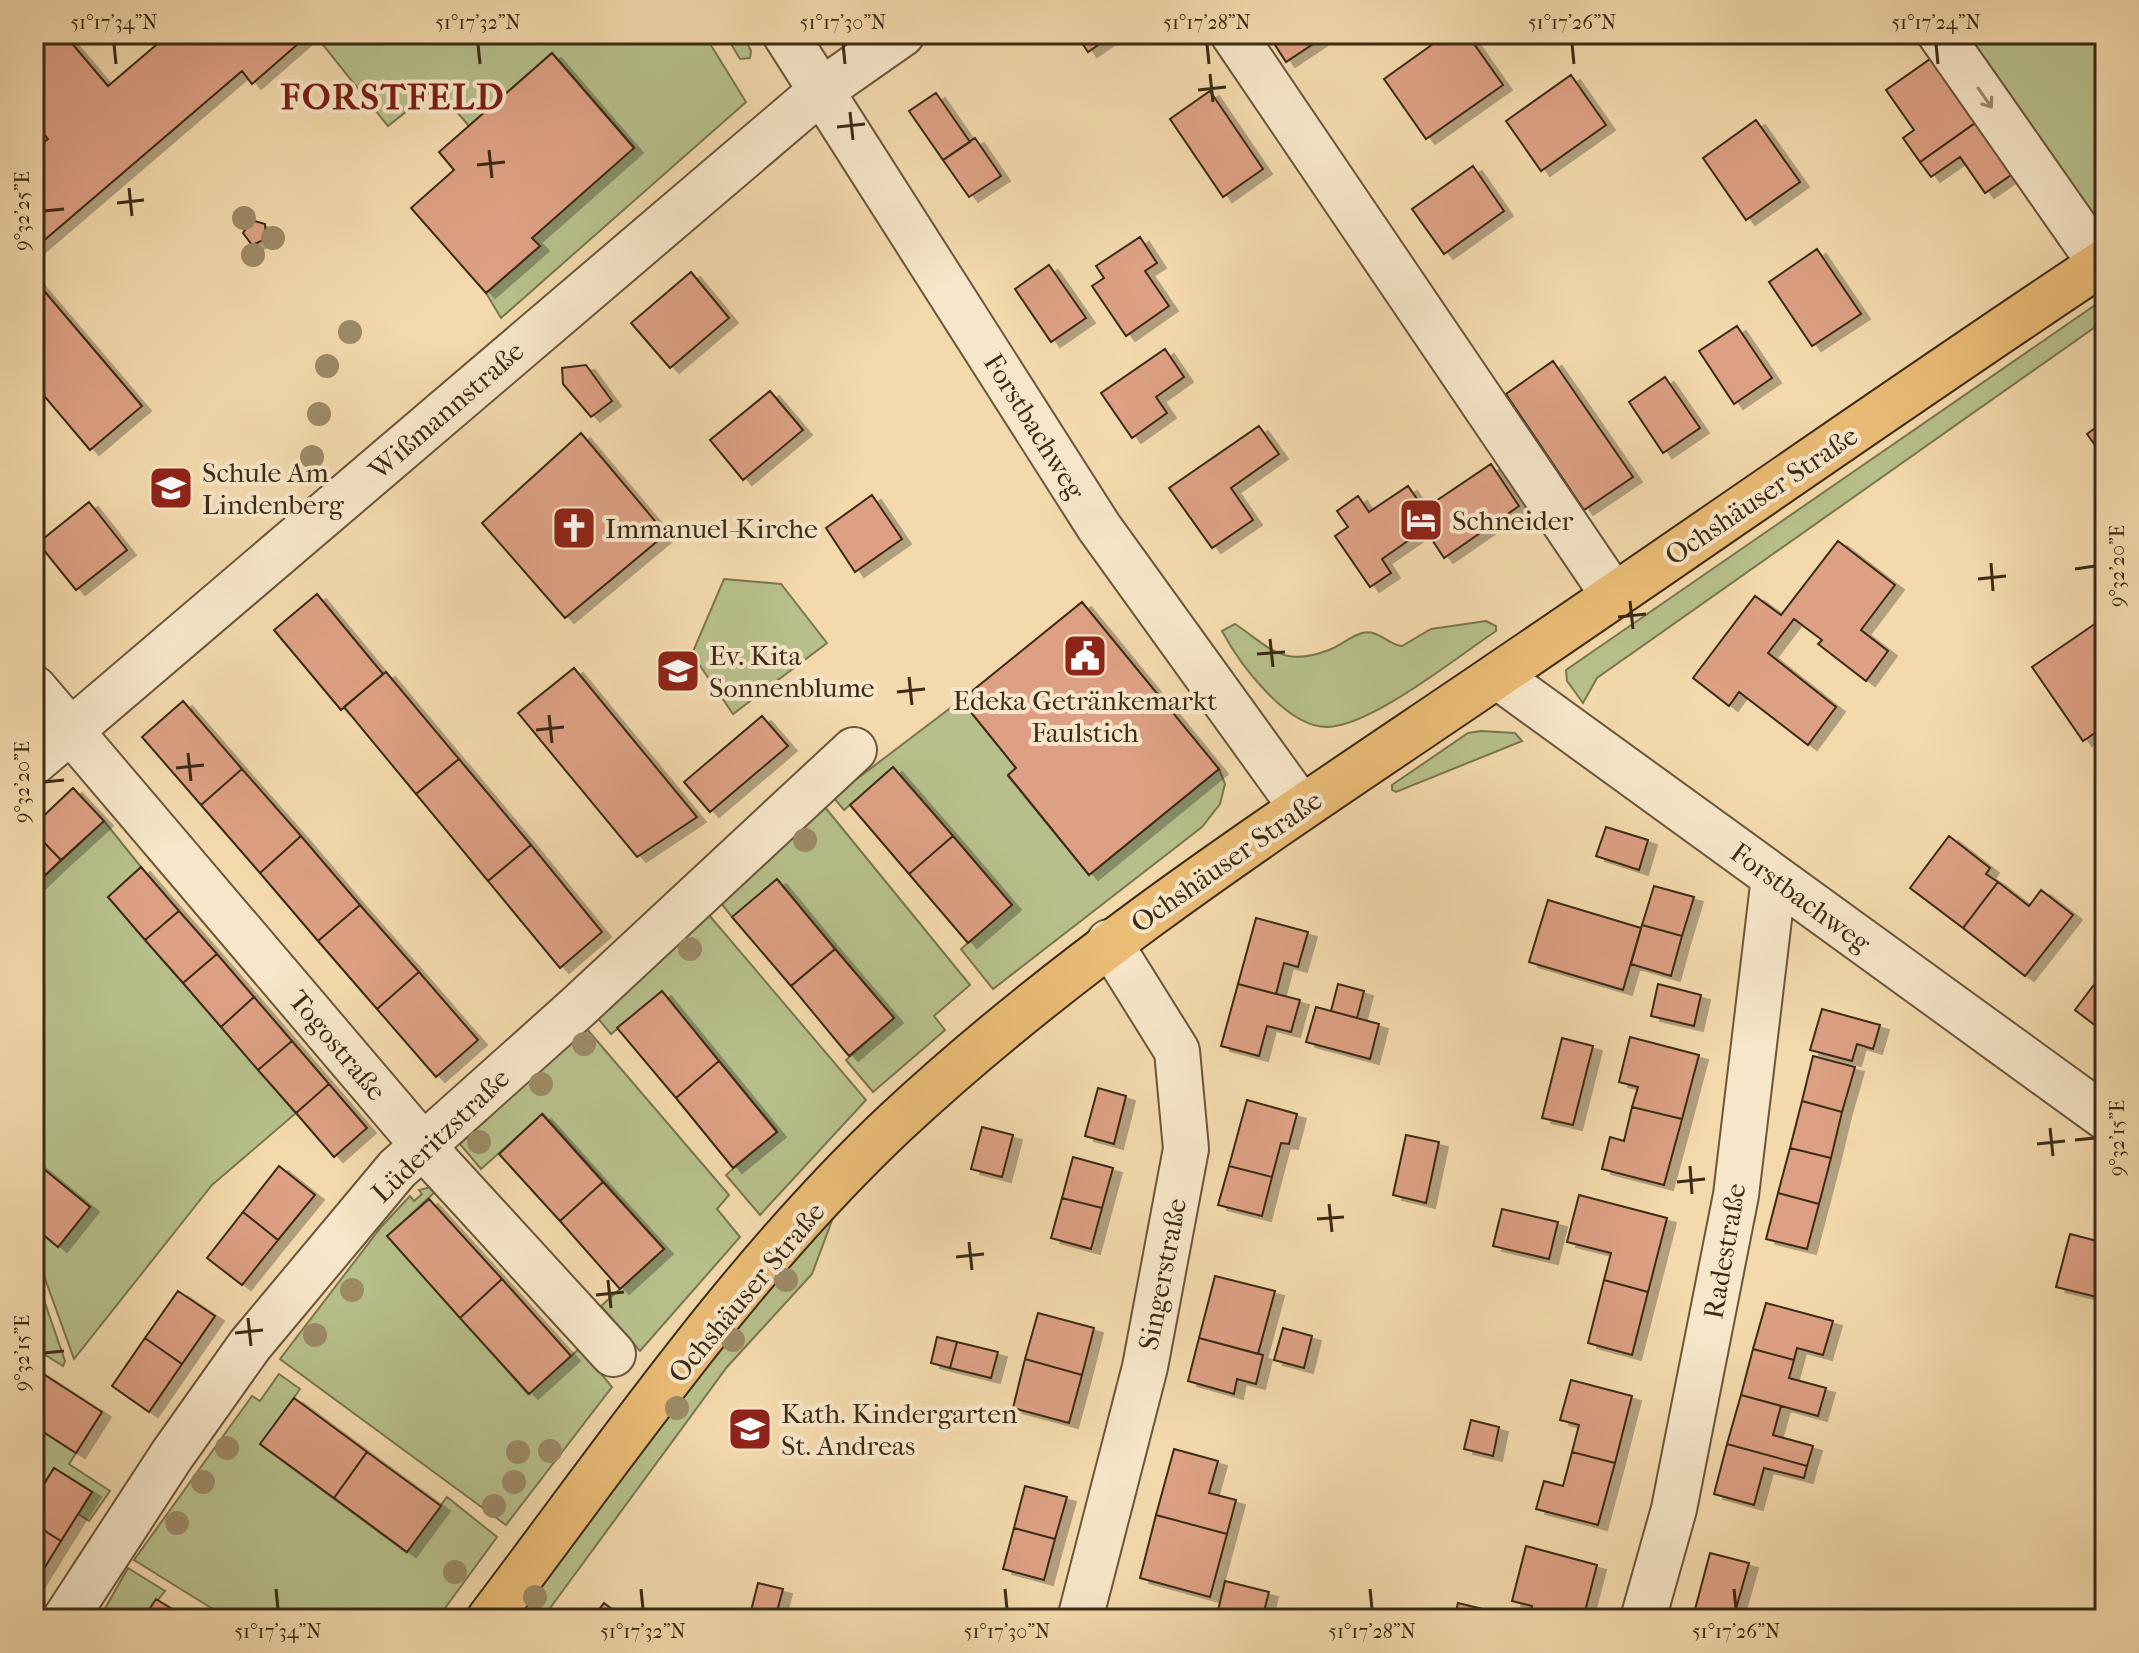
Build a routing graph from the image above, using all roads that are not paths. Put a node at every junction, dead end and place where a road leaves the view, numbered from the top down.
1 (785, 34) edge
2 (902, 34) edge
3 (1233, 34) edge
4 (1940, 34) edge
5 (822, 90) junction
6 (2104, 265) edge
7 (1614, 596) junction
8 (1497, 676) junction
9 (34, 688) edge
10 (71, 730) junction
11 (854, 750) dead end
12 (34, 762) edge
13 (1301, 807) junction
14 (1774, 877) junction
15 (1109, 942) junction
16 (2105, 1117) edge
17 (424, 1146) junction
18 (613, 1354) dead end
19 (65, 1619) edge
20 (489, 1619) edge
21 (1080, 1619) edge
22 (1643, 1619) edge

1 - 5 street, Forstbachweg
2 - 5 street, Wißmannstraße
3 - 7 street
4 -> 6 street
5 - 10 street, Wißmannstraße
5 - 13 street, Forstbachweg
6 - 7 main road, Ochshäuser Straße
7 - 8 main road, Ochshäuser Straße
8 - 13 main road, Ochshäuser Straße
8 - 14 street, Forstbachweg
9 - 10 street, Togostraße
10 - 12 street, Wißmannstraße
10 - 17 street, Togostraße
11 - 17 street, Lüderitzstraße
13 - 15 main road, Ochshäuser Straße
14 - 16 street, Forstbachweg
14 - 22 street, Radestraße
15 - 20 main road, Ochshäuser Straße
15 - 21 street, Singerstraße
17 - 18 street, Togostraße
17 - 19 street, Lüderitzstraße

